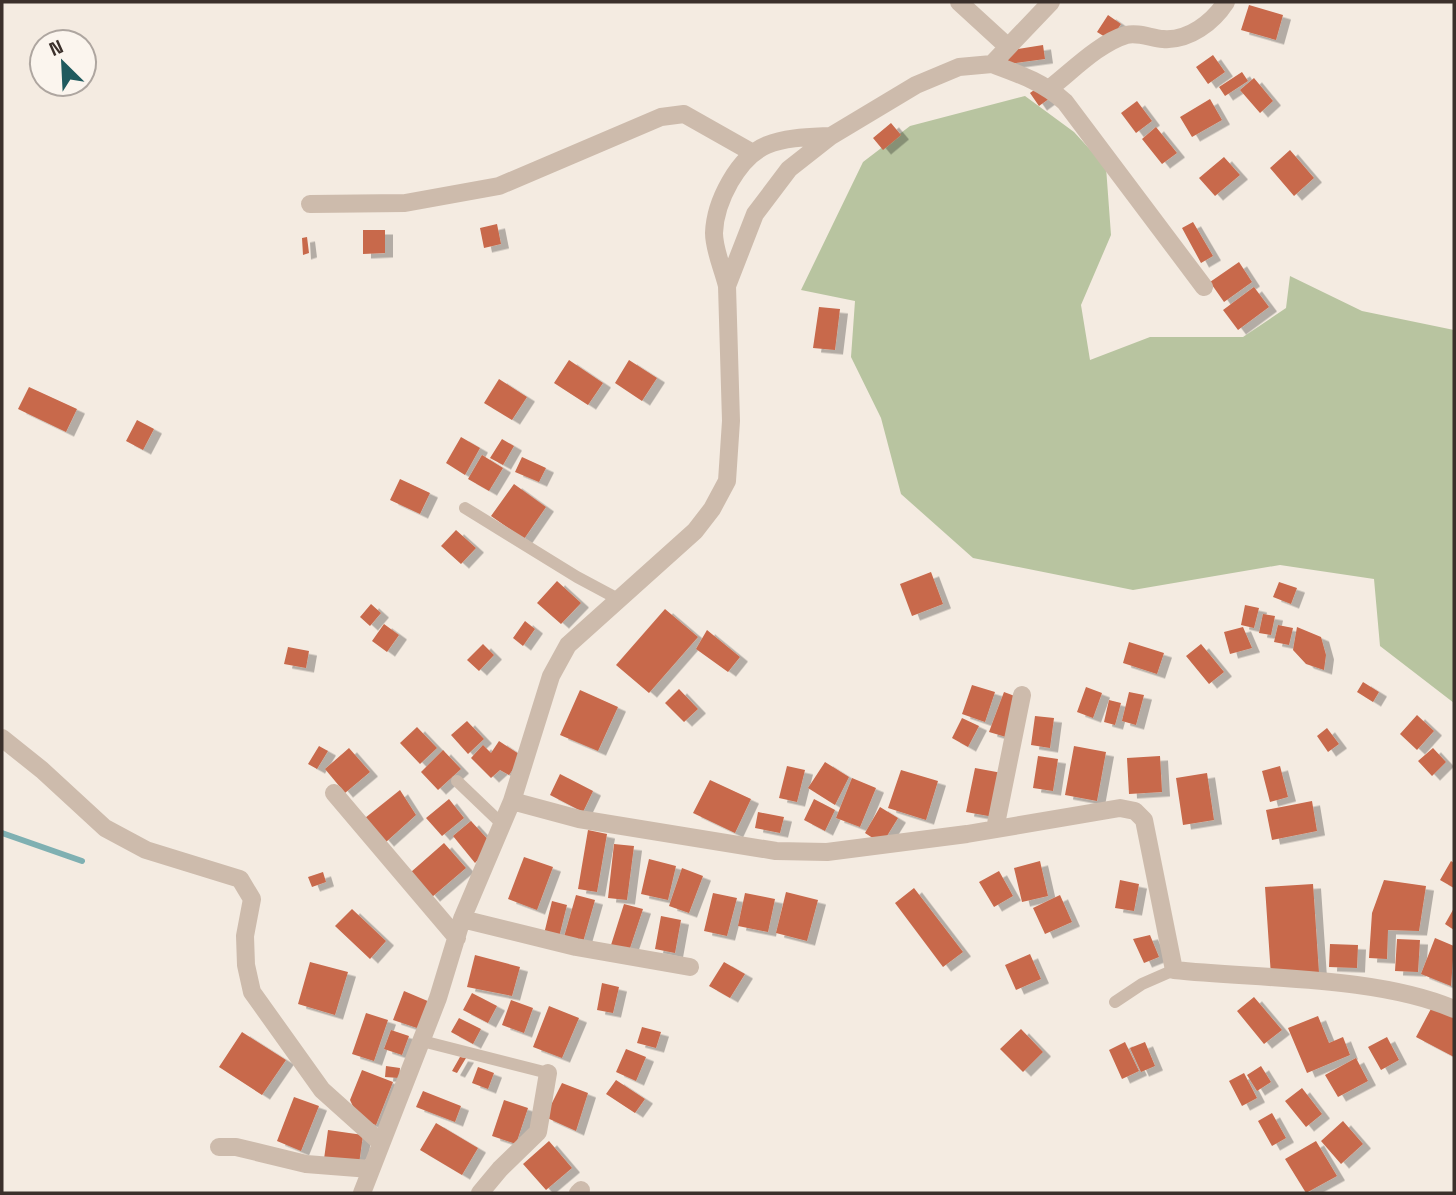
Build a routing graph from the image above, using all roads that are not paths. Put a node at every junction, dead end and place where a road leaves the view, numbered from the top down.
1 (959, 2) edge
2 (1051, 2) edge
3 (1226, 2) edge
4 (1007, 46) junction
5 (992, 64) junction
6 (1050, 88) junction
7 (831, 136) junction
8 (753, 153) junction
9 (310, 204) dead end
10 (727, 286) junction
11 (1204, 287) dead end
12 (466, 508) dead end
13 (620, 600) junction
14 (1022, 695) dead end
15 (2, 738) edge
16 (457, 781) dead end
17 (334, 793) dead end
18 (512, 801) junction
19 (503, 825) junction
20 (995, 829) junction
21 (462, 919) junction
22 (457, 939) junction
23 (690, 967) dead end
24 (1174, 970) junction
25 (1115, 1002) dead end
26 (1454, 1009) edge
27 (422, 1041) junction
28 (548, 1073) joint
29 (380, 1142) junction
30 (219, 1147) dead end
31 (370, 1169) junction
32 (362, 1193) edge
33 (480, 1193) edge

1 - 4 street
2 - 4 street
3 - 6 street
4 - 5 street
5 - 6 street
5 - 7 street
6 - 11 street
7 - 8 street
7 - 10 street
8 - 9 street
8 - 10 street
10 - 13 street
12 - 13 lane
13 - 18 street
14 - 20 street
15 - 29 street
16 - 19 lane
17 - 22 street
18 - 19 street
18 - 20 street
19 - 21 street
20 - 24 street
21 - 22 street
21 - 23 street
22 - 27 street
24 - 25 lane
24 - 26 street
27 - 28 lane
27 - 29 street
28 - 33 street
29 - 31 street
30 - 31 street
31 - 32 street

